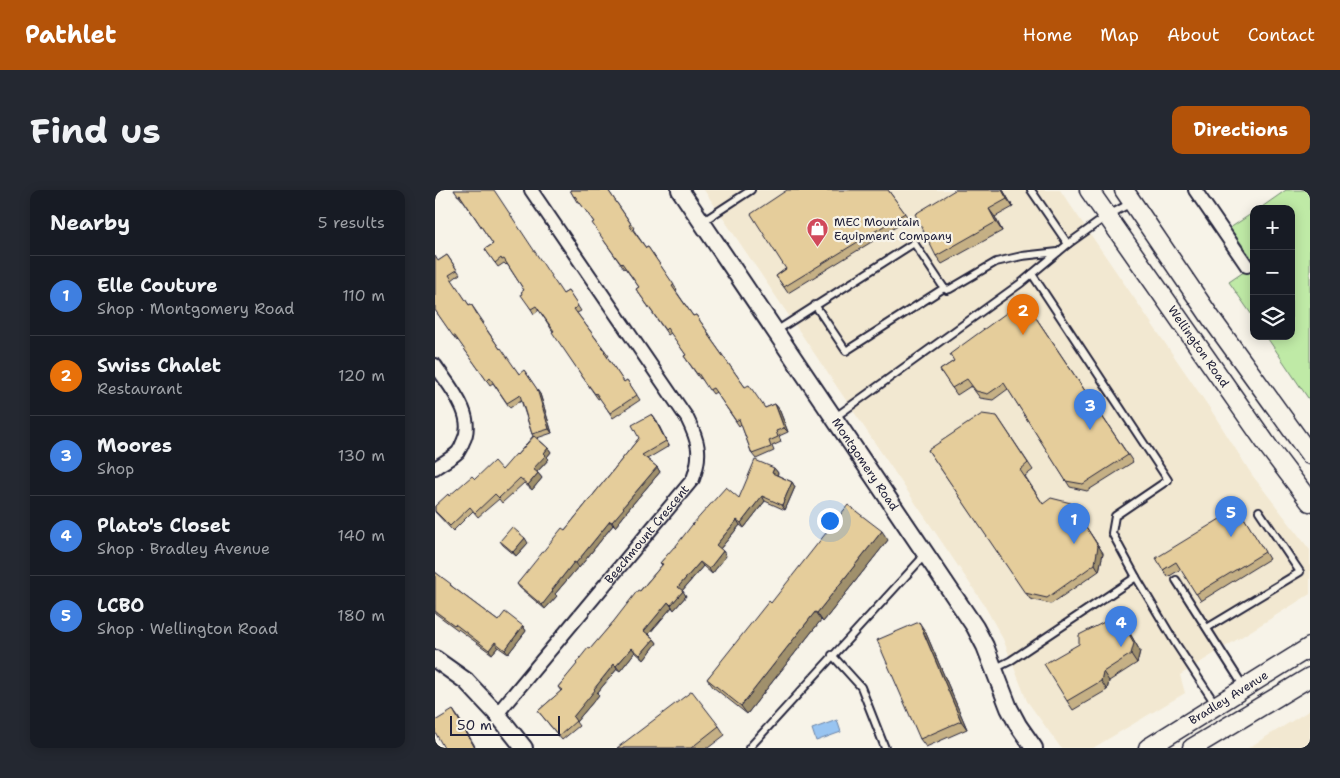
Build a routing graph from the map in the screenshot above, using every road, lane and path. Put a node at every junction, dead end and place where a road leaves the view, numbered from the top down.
1 (531, 190) edge
2 (680, 190) edge
3 (751, 190) edge
4 (1031, 190) edge
5 (1089, 190) edge
6 (1195, 190) edge
7 (1128, 196) edge
8 (1107, 216) junction
9 (701, 223) junction
10 (1068, 244) junction
11 (1058, 252) junction
12 (1247, 266) dead end
13 (1032, 274) junction
14 (944, 288) junction
15 (815, 305) junction
16 (775, 331) junction
17 (435, 365) edge
18 (834, 418) junction
19 (1310, 455) edge
20 (435, 468) edge
21 (1310, 502) edge
22 (1259, 511) dead end
23 (926, 554) junction
24 (1136, 577) junction
25 (1176, 580) dead end
26 (1207, 628) junction
27 (1310, 647) edge
28 (832, 655) junction
29 (435, 659) edge
30 (994, 670) junction
31 (1310, 677) edge
32 (1245, 688) junction
33 (1216, 706) junction
34 (497, 714) junction
35 (1200, 746) edge
36 (524, 748) edge
37 (749, 748) edge
38 (885, 748) edge
39 (1034, 748) edge
40 (1148, 748) edge

1 - 34 street, Beechmount Crescent
2 - 9 street, Montgomery Road
3 - 9 lane
4 - 10 lane
5 - 8 main road, Wellington Road
6 - 12 street
7 - 8 lane
7 - 19 main road
8 - 10 lane
8 - 21 main road, Wellington Road
9 - 16 street, Montgomery Road
10 - 11 lane
11 - 13 lane
11 - 14 lane
13 - 18 lane
13 - 24 lane
14 - 15 lane
14 - 15 lane
15 - 16 lane
16 - 18 street, Montgomery Road
17 - 20 street
18 - 23 street, Montgomery Road
22 - 26 lane
23 - 28 lane
23 - 30 street, Montgomery Road
24 - 30 lane
24 - 33 lane
25 - 26 lane
26 - 32 lane
27 - 32 main road, Bradley Avenue
28 - 37 lane
28 - 38 lane
29 - 34 street
30 - 39 street, Montgomery Road
31 - 35 main road, Bradley Avenue
32 - 33 main road, Bradley Avenue
33 - 40 main road, Bradley Avenue
34 - 36 street

